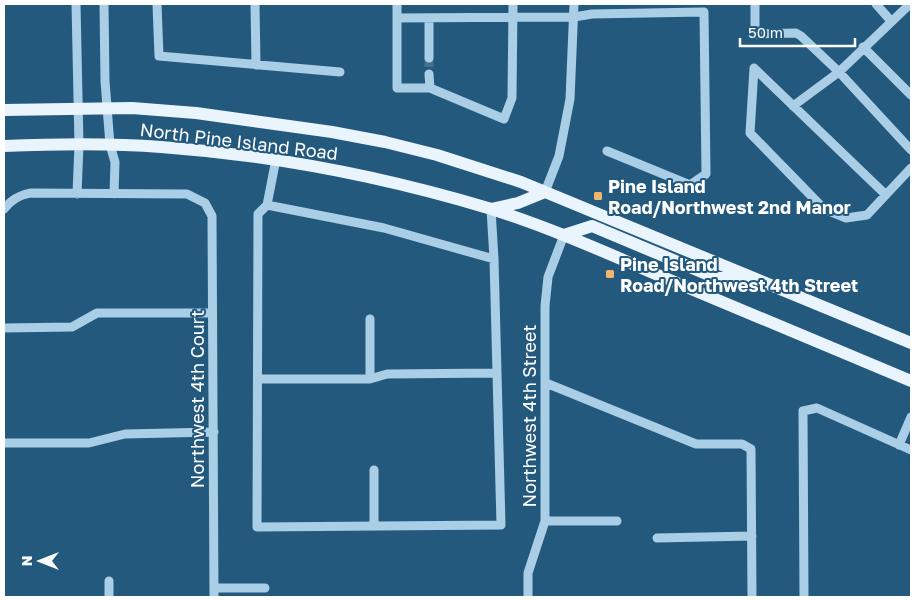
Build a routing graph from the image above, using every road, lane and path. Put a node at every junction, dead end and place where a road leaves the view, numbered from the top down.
1 (76, 4) edge
2 (104, 4) edge
3 (157, 4) edge
4 (255, 4) edge
5 (397, 4) edge
6 (513, 4) edge
7 (574, 4) edge
8 (755, 4) edge
9 (876, 4) edge
10 (910, 4) edge
11 (704, 8) edge
12 (574, 17) junction
13 (397, 18) junction
14 (429, 18) junction
15 (513, 18) junction
16 (891, 21) junction
17 (863, 47) junction
18 (429, 58) tunnel mouth
19 (256, 65) junction
20 (340, 72) dead end
21 (839, 72) junction
22 (429, 74) tunnel mouth
23 (430, 88) junction
24 (911, 95) edge
25 (793, 106) junction
26 (79, 108) junction
27 (108, 108) junction
28 (4, 110) edge
29 (79, 145) junction
30 (110, 145) junction
31 (4, 146) edge
32 (911, 150) edge
33 (607, 151) dead end
34 (276, 160) junction
35 (911, 168) edge
36 (546, 192) junction
37 (77, 194) junction
38 (114, 194) junction
39 (886, 195) junction
40 (267, 205) junction
41 (4, 209) edge
42 (491, 209) junction
43 (564, 235) junction
44 (494, 260) junction
45 (751, 277) junction
46 (212, 313) junction
47 (370, 319) dead end
48 (4, 328) edge
49 (911, 343) edge
50 (497, 373) junction
51 (258, 379) junction
52 (370, 379) junction
53 (911, 382) edge
54 (546, 383) junction
55 (911, 417) edge
56 (214, 432) junction
57 (4, 443) edge
58 (899, 445) junction
59 (911, 450) edge
60 (374, 470) dead end
61 (545, 521) junction
62 (618, 521) dead end
63 (374, 526) junction
64 (752, 536) junction
65 (657, 538) dead end
66 (109, 581) dead end
67 (265, 588) dead end
68 (214, 593) edge
69 (109, 597) edge
70 (528, 597) edge
71 (752, 597) edge
72 (804, 597) edge

1 - 26 street
2 - 27 street
3 - 19 street
4 - 19 street
5 - 13 street
6 - 15 street
7 - 12 street
8 - 21 street
9 - 16 street
10 - 16 street
11 - 12 street
11 - 33 street
12 - 15 street
12 - 36 street
13 - 14 street
13 - 23 street
14 - 15 street
14 - 18 street
15 - 23 street
16 - 17 street
17 - 21 street
17 - 24 street
19 - 20 street
21 - 25 street
21 - 32 street
22 - 23 street
25 - 39 street
25 - 39 street
26 - 27 main road, North Pine Island Road
26 - 28 main road, North Pine Island Road
26 - 29 street
27 - 30 street
27 - 36 main road, North Pine Island Road
29 - 30 main road, North Pine Island Road
29 - 31 main road, North Pine Island Road
29 - 37 street
30 - 34 main road, North Pine Island Road
30 - 38 street
34 - 40 street
34 - 42 main road, North Pine Island Road
35 - 39 street
36 - 42 main road
36 - 45 main road, North Pine Island Road
37 - 38 street
37 - 41 street
38 - 46 street, Northwest 4th Court
40 - 44 street
40 - 51 street
42 - 43 main road, North Pine Island Road
42 - 44 street
43 - 45 main road
43 - 53 main road, North Pine Island Road
43 - 54 street, Northwest 4th Street
44 - 50 street
45 - 49 main road, North Pine Island Road
46 - 48 street
46 - 56 street, Northwest 4th Court
47 - 52 street
50 - 52 street
50 - 63 street
51 - 52 street
51 - 63 street
54 - 61 street, Northwest 4th Street
54 - 64 street
55 - 58 street
56 - 57 street
56 - 68 street, Northwest 4th Court
58 - 59 street
58 - 72 street
60 - 63 street
61 - 62 street
61 - 70 street, Northwest 4th Street
64 - 65 street
64 - 71 street
66 - 69 street
67 - 68 street

